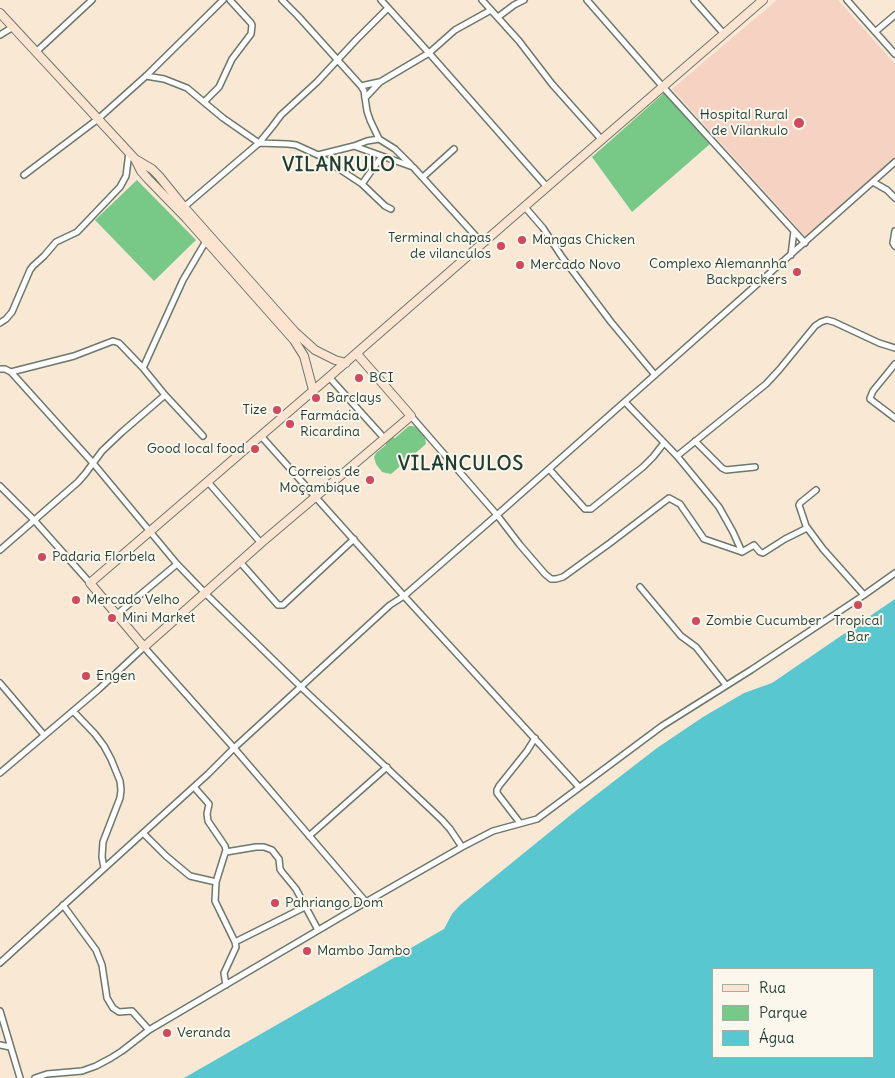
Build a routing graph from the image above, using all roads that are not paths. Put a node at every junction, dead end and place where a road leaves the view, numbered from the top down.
1 (92, 0) edge
2 (223, 0) edge
3 (230, 0) edge
4 (282, 0) edge
5 (380, 0) edge
6 (482, 0) edge
7 (524, 0) edge
8 (587, 0) edge
9 (694, 0) edge
10 (763, 0) edge
11 (847, 0) edge
12 (388, 8) junction
13 (491, 10) junction
14 (0, 14) edge
15 (895, 15) edge
16 (498, 17) junction
17 (13, 27) junction
18 (875, 32) junction
19 (724, 34) junction
20 (0, 35) edge
21 (36, 52) junction
22 (429, 53) junction
23 (895, 54) edge
24 (337, 60) junction
25 (146, 76) junction
26 (380, 82) junction
27 (361, 86) junction
28 (663, 87) junction
29 (365, 98) junction
30 (204, 102) junction
31 (98, 119) junction
32 (379, 139) junction
33 (602, 140) junction
34 (259, 143) junction
35 (354, 146) junction
36 (454, 149) dead end
37 (129, 152) junction
38 (318, 156) junction
39 (382, 156) junction
40 (135, 159) junction
41 (895, 162) edge
42 (413, 167) junction
43 (153, 170) junction
44 (24, 175) dead end
45 (145, 176) junction
46 (423, 177) junction
47 (162, 179) junction
48 (873, 182) junction
49 (362, 184) junction
50 (154, 186) junction
51 (547, 187) junction
52 (895, 198) edge
53 (524, 206) junction
54 (184, 207) junction
55 (391, 209) dead end
56 (794, 231) junction
57 (895, 231) edge
58 (206, 241) junction
59 (482, 243) junction
60 (805, 243) junction
61 (895, 246) edge
62 (791, 255) junction
63 (0, 323) edge
64 (895, 348) edge
65 (357, 354) junction
66 (346, 363) junction
67 (895, 364) edge
68 (0, 368) edge
69 (143, 368) junction
70 (11, 372) junction
71 (655, 375) junction
72 (330, 377) junction
73 (313, 390) junction
74 (165, 395) junction
75 (625, 402) junction
76 (411, 416) junction
77 (895, 418) edge
78 (203, 436) dead end
79 (261, 436) junction
80 (384, 438) junction
81 (695, 442) junction
82 (664, 443) junction
83 (677, 456) junction
84 (93, 463) junction
85 (756, 467) dead end
86 (550, 469) junction
87 (208, 482) junction
88 (0, 486) edge
89 (816, 490) dead end
90 (316, 497) junction
91 (497, 515) junction
92 (34, 520) junction
93 (807, 528) junction
94 (150, 531) junction
95 (354, 539) junction
96 (262, 543) junction
97 (0, 550) edge
98 (742, 552) junction
99 (240, 562) junction
100 (177, 564) junction
101 (895, 573) edge
102 (90, 583) junction
103 (640, 586) dead end
104 (205, 593) junction
105 (864, 595) junction
106 (404, 596) junction
107 (116, 615) junction
108 (144, 647) junction
109 (0, 683) edge
110 (726, 685) junction
111 (301, 687) junction
112 (73, 710) junction
113 (44, 734) junction
114 (535, 738) junction
115 (234, 748) junction
116 (387, 767) junction
117 (0, 773) edge
118 (194, 787) junction
119 (580, 787) junction
120 (520, 823) junction
121 (143, 833) junction
122 (309, 836) junction
123 (462, 847) junction
124 (226, 852) junction
125 (104, 868) junction
126 (216, 882) junction
127 (366, 902) junction
128 (63, 905) junction
129 (305, 907) junction
130 (318, 930) junction
131 (236, 942) junction
132 (0, 963) edge
133 (226, 985) junction
134 (0, 1011) edge
135 (149, 1030) junction
136 (0, 1045) edge
137 (10, 1047) junction
138 (20, 1078) edge
139 (35, 1078) edge

1 - 21 street
2 - 25 street
3 - 30 street
4 - 24 street
5 - 12 street
6 - 13 street
7 - 16 street
8 - 28 street
9 - 19 street
10 - 19 main road
11 - 18 street
12 - 22 street
12 - 24 street
13 - 16 street
13 - 22 street
14 - 17 main road
15 - 18 street
16 - 33 street
17 - 20 street
17 - 21 main road
18 - 23 street
19 - 28 main road
21 - 31 main road
22 - 26 street
22 - 51 street
24 - 27 street
24 - 34 street
25 - 30 street
25 - 31 street
26 - 27 street
26 - 29 street
27 - 29 street
28 - 33 main road
28 - 56 street
29 - 32 street
30 - 34 street
31 - 37 main road
31 - 44 street
32 - 35 street
32 - 42 street
33 - 51 main road
34 - 38 street
34 - 54 street
35 - 38 street
35 - 39 street
36 - 46 street
37 - 40 main road
37 - 63 street
38 - 49 street
39 - 42 street
39 - 49 street
40 - 43 main road
40 - 45 main road
41 - 48 street
42 - 46 street
43 - 45 main road
43 - 47 main road
45 - 50 main road
46 - 59 street
47 - 50 main road
47 - 54 main road
48 - 52 street
48 - 60 street
49 - 55 street
50 - 58 main road
51 - 53 main road
53 - 59 main road
53 - 71 street
54 - 66 main road
56 - 60 street
56 - 62 street
57 - 61 street
58 - 69 street
58 - 73 main road
59 - 65 main road
60 - 62 street
62 - 71 street
64 - 81 street
65 - 66 main road
65 - 76 main road
66 - 72 main road
67 - 77 street
68 - 70 street
69 - 70 street
69 - 74 street
70 - 84 street
71 - 75 street
72 - 73 main road
72 - 80 street
73 - 79 main road
74 - 78 street
74 - 84 street
75 - 82 street
75 - 86 street
76 - 80 main road
76 - 91 street
79 - 87 main road
79 - 90 street
80 - 90 main road
81 - 83 street
81 - 85 street
82 - 83 street
82 - 86 street
83 - 98 street
84 - 92 street
84 - 94 street
86 - 91 street
87 - 94 main road
87 - 96 street
88 - 92 street
89 - 93 street
90 - 95 street
90 - 96 main road
91 - 98 street
91 - 106 street
92 - 97 street
92 - 102 street
93 - 98 street
93 - 105 street
94 - 100 street
94 - 102 main road
95 - 99 street
95 - 106 street
96 - 99 main road
99 - 104 main road
100 - 104 street
100 - 107 street
101 - 105 street
102 - 107 main road
103 - 110 street
104 - 108 main road
104 - 111 street
105 - 110 street
106 - 111 street
106 - 114 street
107 - 108 main road
108 - 112 street
108 - 115 street
109 - 113 street
110 - 119 street
111 - 115 street
111 - 116 street
112 - 113 street
112 - 125 street
113 - 117 street
114 - 119 street
114 - 120 street
115 - 118 street
115 - 122 street
116 - 122 street
116 - 123 street
118 - 121 street
118 - 124 street
119 - 120 street
120 - 123 street
121 - 125 street
121 - 126 street
122 - 127 street
123 - 127 street
124 - 126 street
124 - 129 street
125 - 128 street
126 - 131 street
127 - 130 street
128 - 132 street
128 - 135 street
129 - 130 street
129 - 131 street
130 - 133 street
131 - 133 street
133 - 135 street
134 - 137 street
135 - 139 street
136 - 137 street
137 - 138 street

